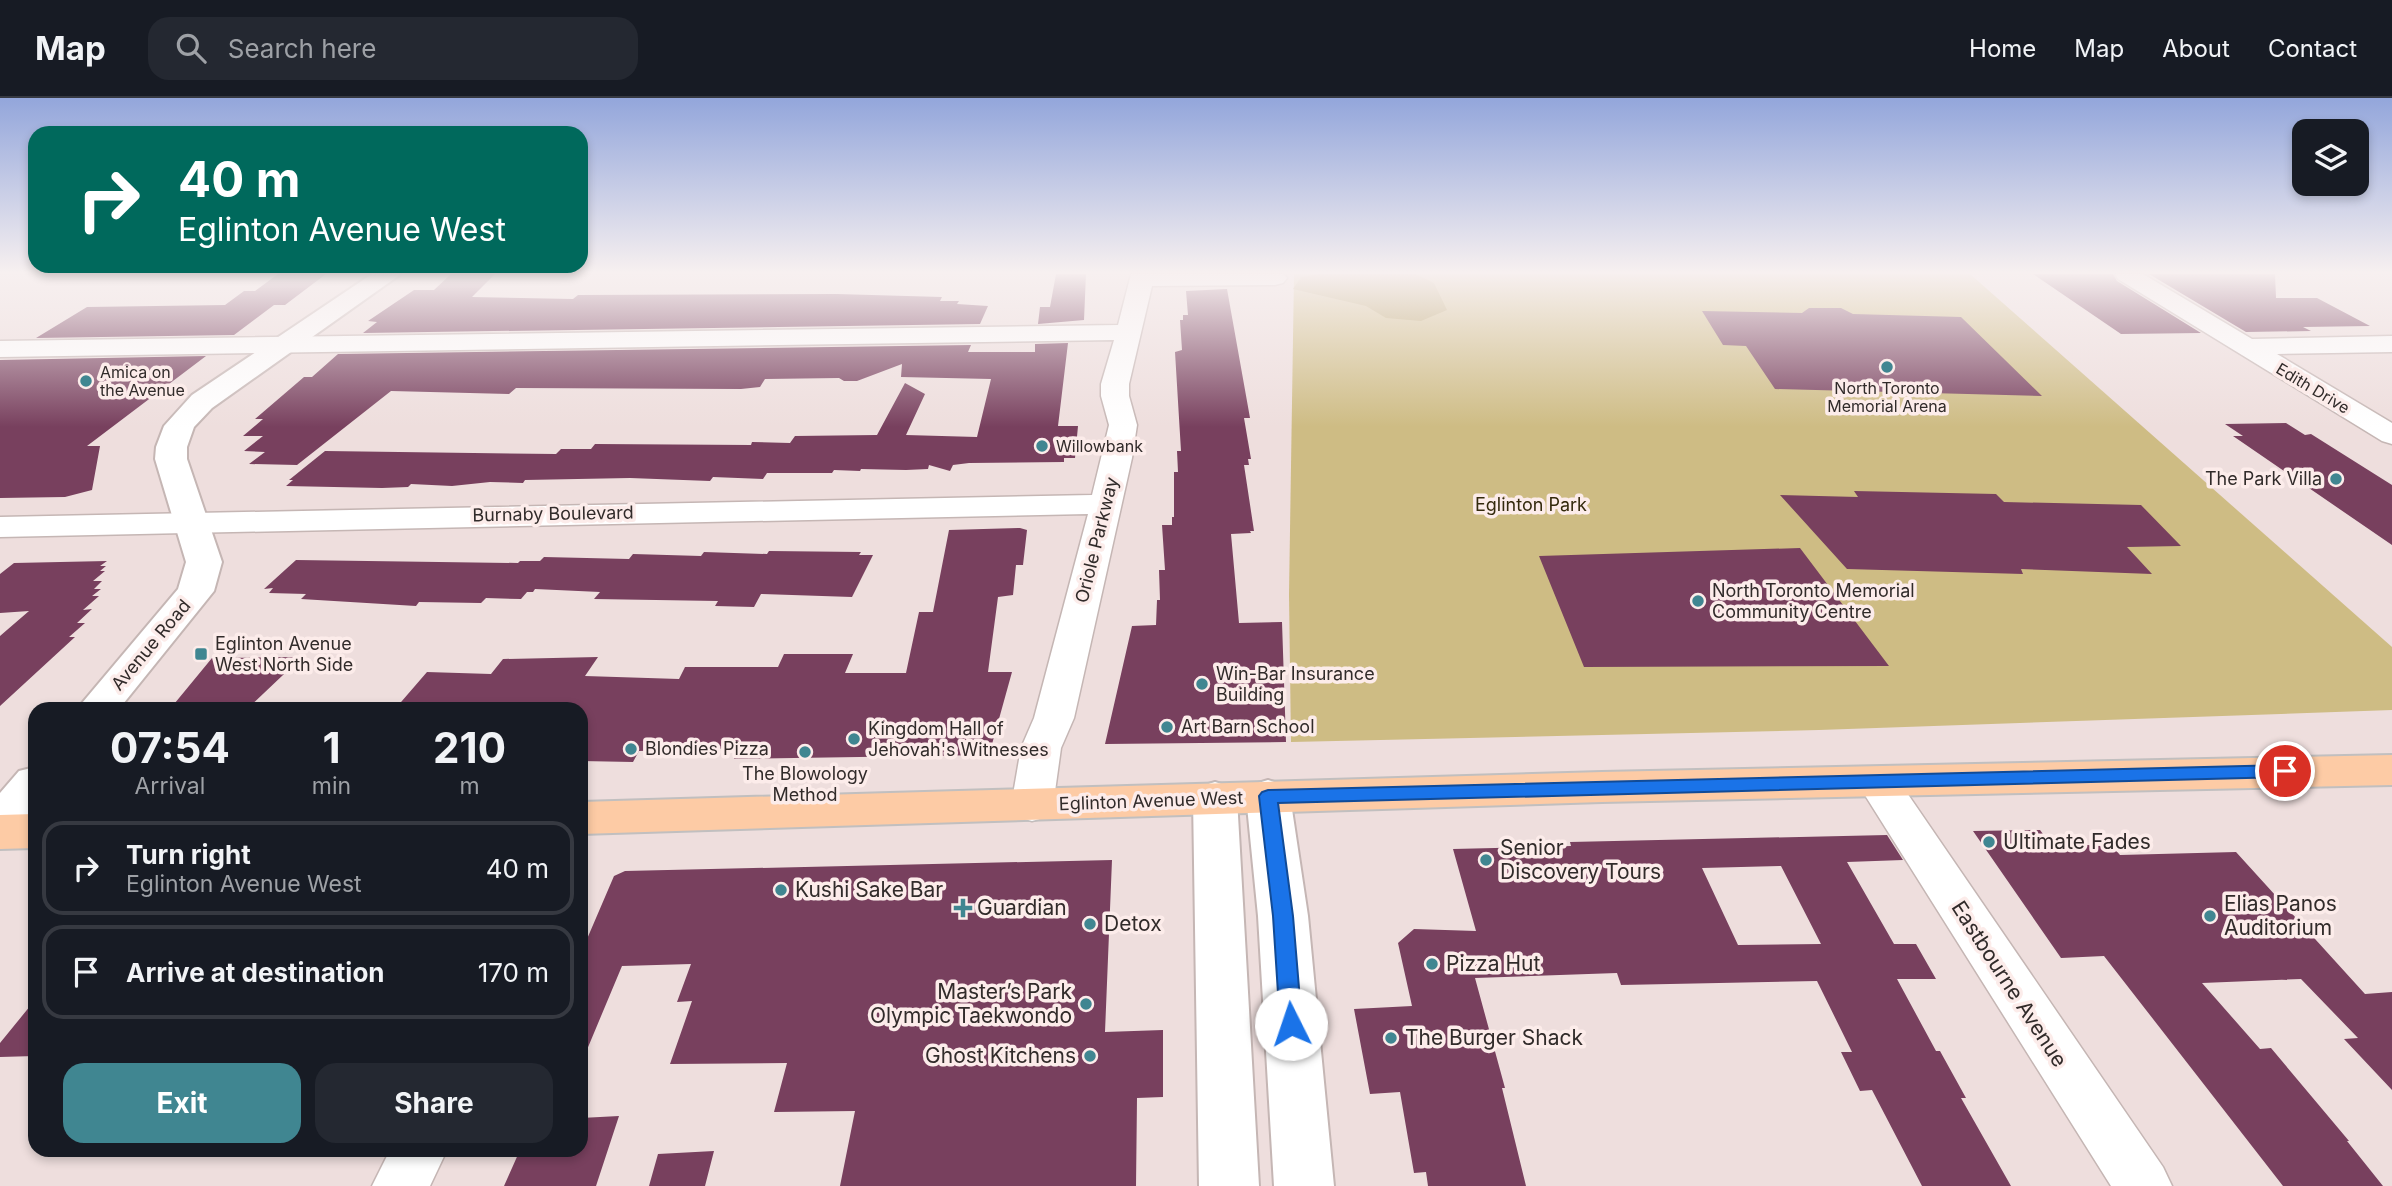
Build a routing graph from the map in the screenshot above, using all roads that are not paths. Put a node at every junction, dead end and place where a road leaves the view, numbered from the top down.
1 (314, 325) edge
2 (1131, 325) edge
3 (2208, 325) edge
4 (1129, 332) junction
5 (2392, 344) edge
6 (284, 345) junction
7 (2244, 347) junction
8 (0, 349) edge
9 (2392, 435) edge
10 (1105, 503) junction
11 (189, 523) junction
12 (0, 527) edge
13 (103, 702) edge
14 (2392, 770) edge
15 (1877, 781) junction
16 (28, 790) edge
17 (1268, 796) junction
18 (1215, 798) junction
19 (1032, 806) junction
20 (588, 818) edge
21 (0, 823) edge
22 (28, 831) edge
23 (0, 832) edge
24 (1283, 916) junction
25 (1221, 918) junction
26 (416, 1157) edge
27 (401, 1186) edge
28 (1229, 1186) edge
29 (1304, 1186) edge
30 (2143, 1186) edge

1 - 6 main road, Avenue Road
2 - 4 street, Oriole Parkway
3 - 7 street, Edith Drive
4 - 6 street
4 - 10 street, Oriole Parkway
5 - 7 street
6 - 8 street
6 - 11 main road, Avenue Road
7 - 9 street, Edith Drive
10 - 11 street, Burnaby Boulevard
10 - 19 street, Oriole Parkway
11 - 12 street, Burnaby Boulevard
11 - 13 main road, Avenue Road
14 - 15 main road, Eglinton Avenue West
15 - 17 main road, Eglinton Avenue West
15 - 30 street, Eastbourne Avenue
16 - 21 main road
17 - 18 main road, Eglinton Avenue West
17 - 24 main road
18 - 19 main road, Eglinton Avenue West
18 - 25 main road
19 - 20 main road, Eglinton Avenue West
22 - 23 main road
24 - 25 main road
24 - 29 main road
25 - 28 main road
26 - 27 street

